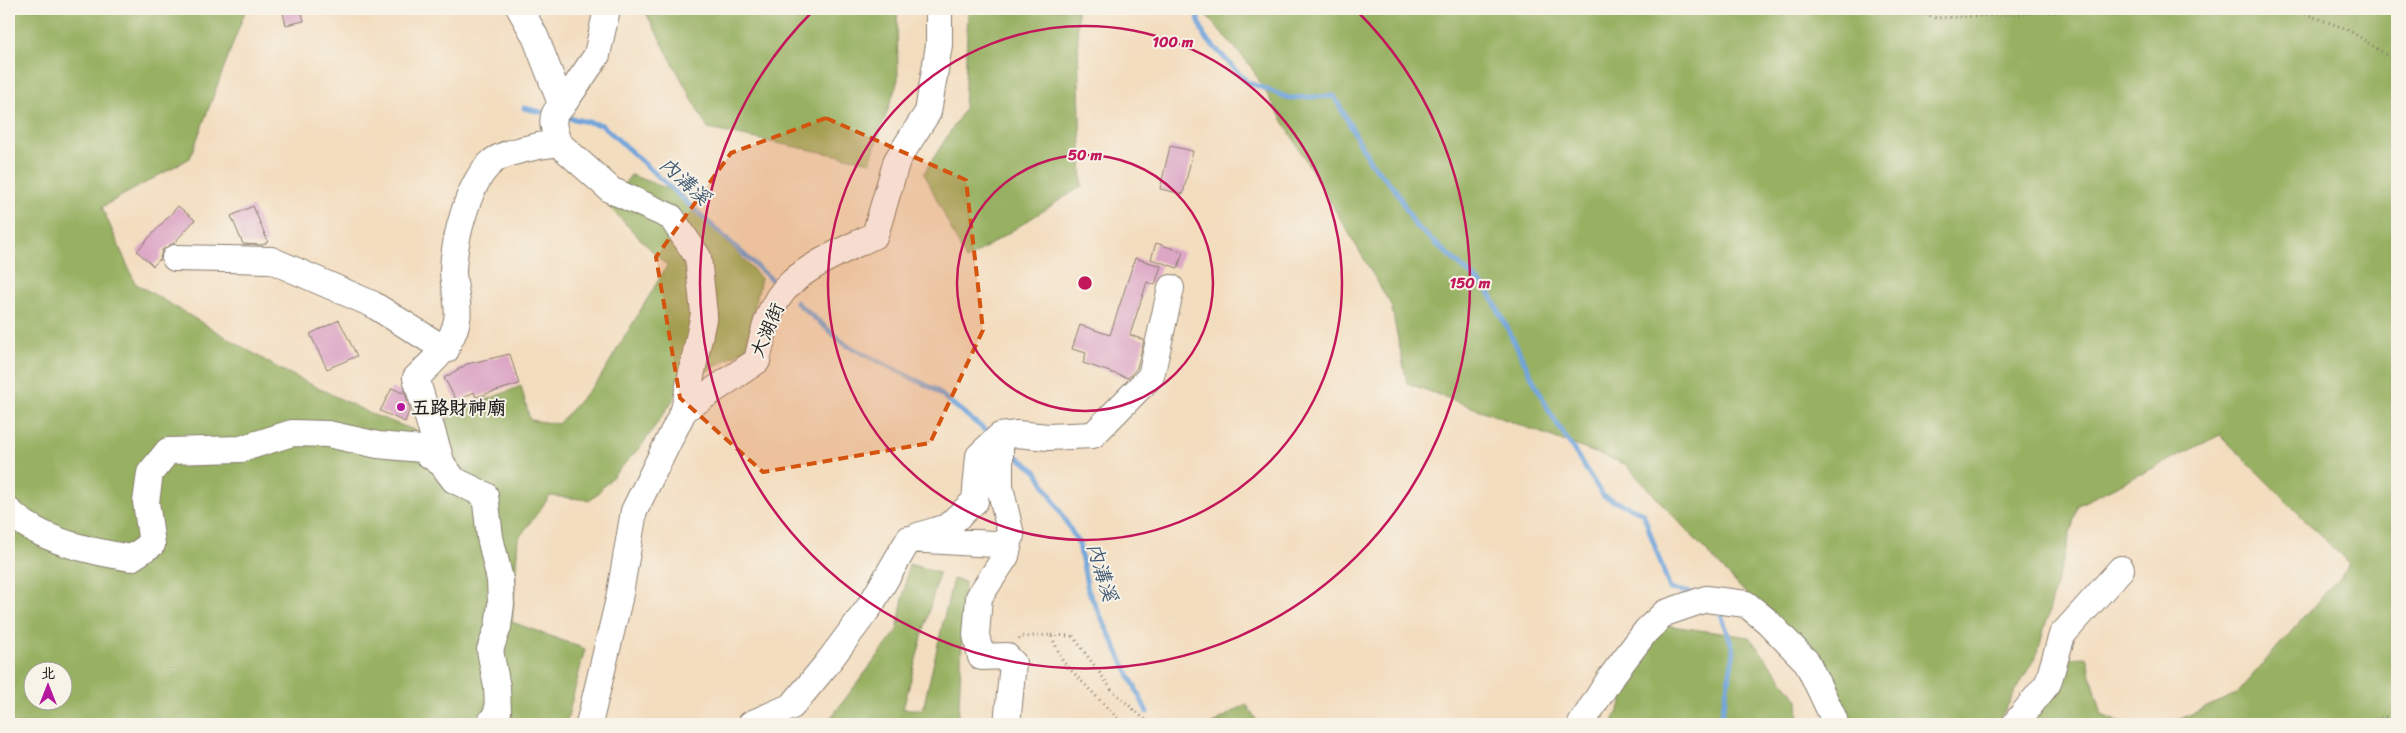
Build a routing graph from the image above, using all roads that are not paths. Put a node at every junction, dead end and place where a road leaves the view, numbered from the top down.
1 (520, 9) edge
2 (607, 9) edge
3 (939, 9) edge
4 (562, 106) junction
5 (558, 143) junction
6 (175, 258) dead end
7 (1171, 288) dead end
8 (446, 350) junction
9 (684, 410) junction
10 (1000, 436) junction
11 (442, 464) junction
12 (9, 511) edge
13 (909, 539) junction
14 (1006, 556) junction
15 (2121, 569) dead end
16 (489, 724) edge
17 (589, 724) edge
18 (751, 724) edge
19 (1007, 724) edge
20 (1581, 724) edge
21 (1835, 724) edge
22 (2015, 724) edge

1 - 4 street
2 - 4 street
3 - 9 street, 大湖街
4 - 5 street
5 - 8 street
5 - 9 street
6 - 8 street
7 - 10 street
8 - 11 street
9 - 17 street, 大湖街
10 - 13 street
10 - 14 street
11 - 12 street
11 - 16 street
13 - 14 street
13 - 18 street
14 - 19 street
15 - 22 street
20 - 21 street

